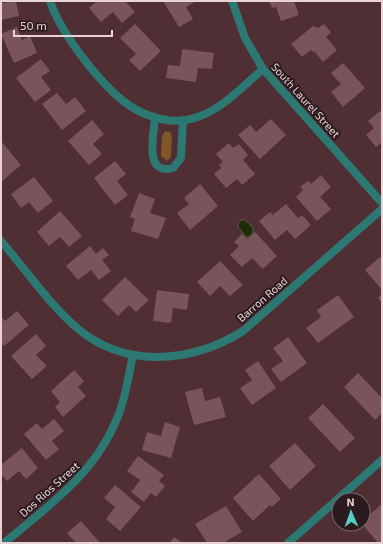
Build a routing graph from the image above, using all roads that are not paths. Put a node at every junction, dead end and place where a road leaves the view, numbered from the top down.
1 (50, 1) edge
2 (232, 1) edge
3 (263, 69) junction
4 (156, 118) junction
5 (183, 120) junction
6 (382, 203) edge
7 (382, 208) edge
8 (1, 241) edge
9 (133, 355) junction
10 (382, 460) edge
11 (4, 543) edge
12 (288, 543) edge

1 - 4 street
2 - 3 street, South Laurel Street
3 - 5 street
3 - 6 street, South Laurel Street
4 - 5 street
4 - 5 street
7 - 9 street, Barron Road
8 - 9 street, Barron Road
9 - 11 street, Dos Rios Street
10 - 12 street

